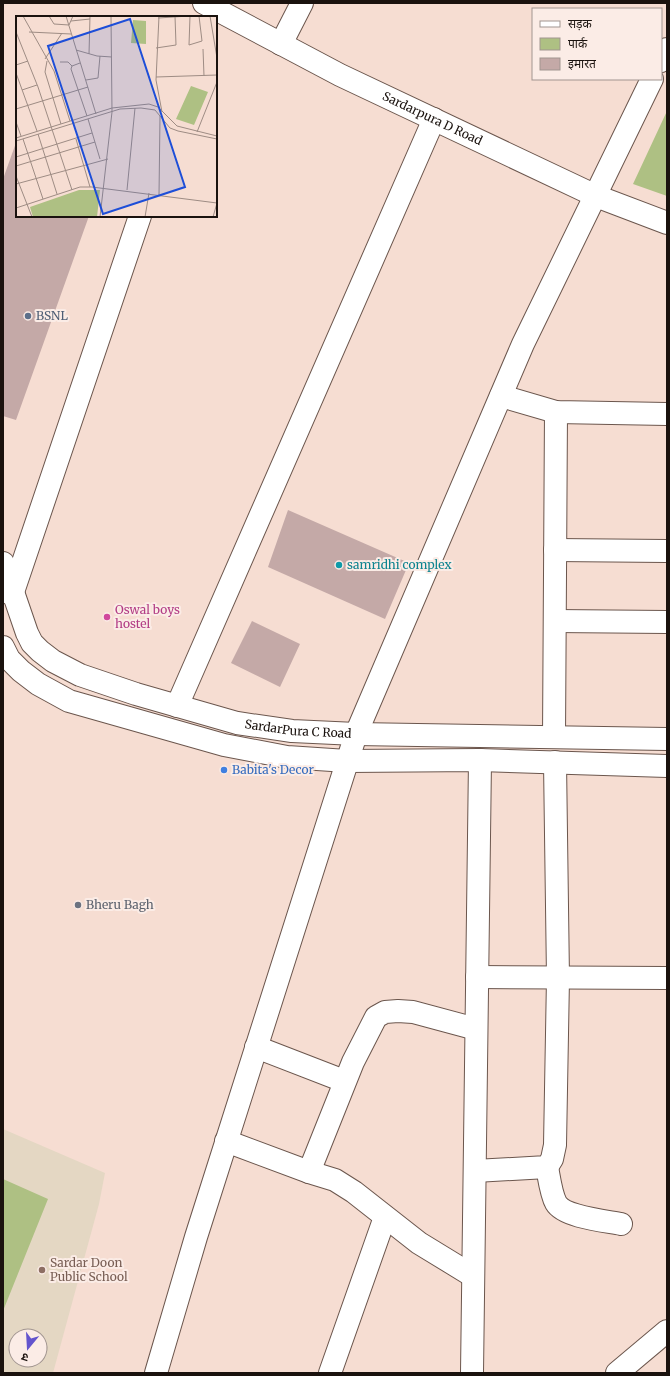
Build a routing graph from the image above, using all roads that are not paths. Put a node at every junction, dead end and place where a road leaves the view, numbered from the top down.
1 (302, 3) edge
2 (207, 9) edge
3 (281, 44) junction
4 (667, 49) edge
5 (662, 59) edge
6 (652, 80) edge
7 (434, 119) junction
8 (596, 196) junction
9 (140, 217) edge
10 (667, 223) edge
11 (501, 396) junction
12 (556, 412) junction
13 (667, 414) edge
14 (555, 550) junction
15 (667, 551) edge
16 (3, 564) edge
17 (8, 594) edge
18 (555, 621) junction
19 (667, 622) edge
20 (3, 647) edge
21 (177, 706) junction
22 (356, 734) junction
23 (554, 737) junction
24 (667, 738) edge
25 (480, 760) junction
26 (348, 761) junction
27 (555, 762) junction
28 (667, 766) edge
29 (477, 977) junction
30 (558, 978) junction
31 (667, 978) edge
32 (476, 1029) junction
33 (256, 1047) junction
34 (344, 1081) junction
35 (226, 1141) junction
36 (547, 1167) junction
37 (475, 1171) junction
38 (309, 1172) junction
39 (385, 1217) junction
40 (621, 1224) dead end
41 (473, 1276) junction
42 (667, 1331) edge
43 (156, 1373) edge
44 (330, 1373) edge
45 (472, 1373) edge
46 (617, 1373) edge

1 - 3 street
2 - 3 street, Sardarpura D Road
3 - 7 street, Sardarpura D Road
4 - 5 street
6 - 8 street
7 - 8 street, Sardarpura D Road
7 - 21 street
8 - 10 street, Sardarpura D Road
8 - 11 street
9 - 17 street
11 - 12 street
11 - 22 street
12 - 13 street
12 - 14 street
14 - 15 street
14 - 18 street
16 - 17 street, SardarPura C Road
17 - 21 street, SardarPura C Road
18 - 19 street
18 - 23 street
20 - 26 street, SardarPura C Road
21 - 22 street, SardarPura C Road
22 - 23 street, SardarPura C Road
22 - 26 street
23 - 24 street, SardarPura C Road
25 - 26 street, SardarPura C Road
25 - 27 street, SardarPura C Road
25 - 29 street
26 - 33 street
27 - 28 street, SardarPura C Road
27 - 30 street
29 - 30 street
29 - 32 street
30 - 31 street
30 - 36 street
32 - 34 street
32 - 37 street
33 - 34 street
33 - 35 street
34 - 38 street
35 - 38 street
35 - 43 street
36 - 37 street
36 - 40 street
37 - 41 street
38 - 39 street
39 - 41 street
39 - 44 street
41 - 45 street
42 - 46 street

